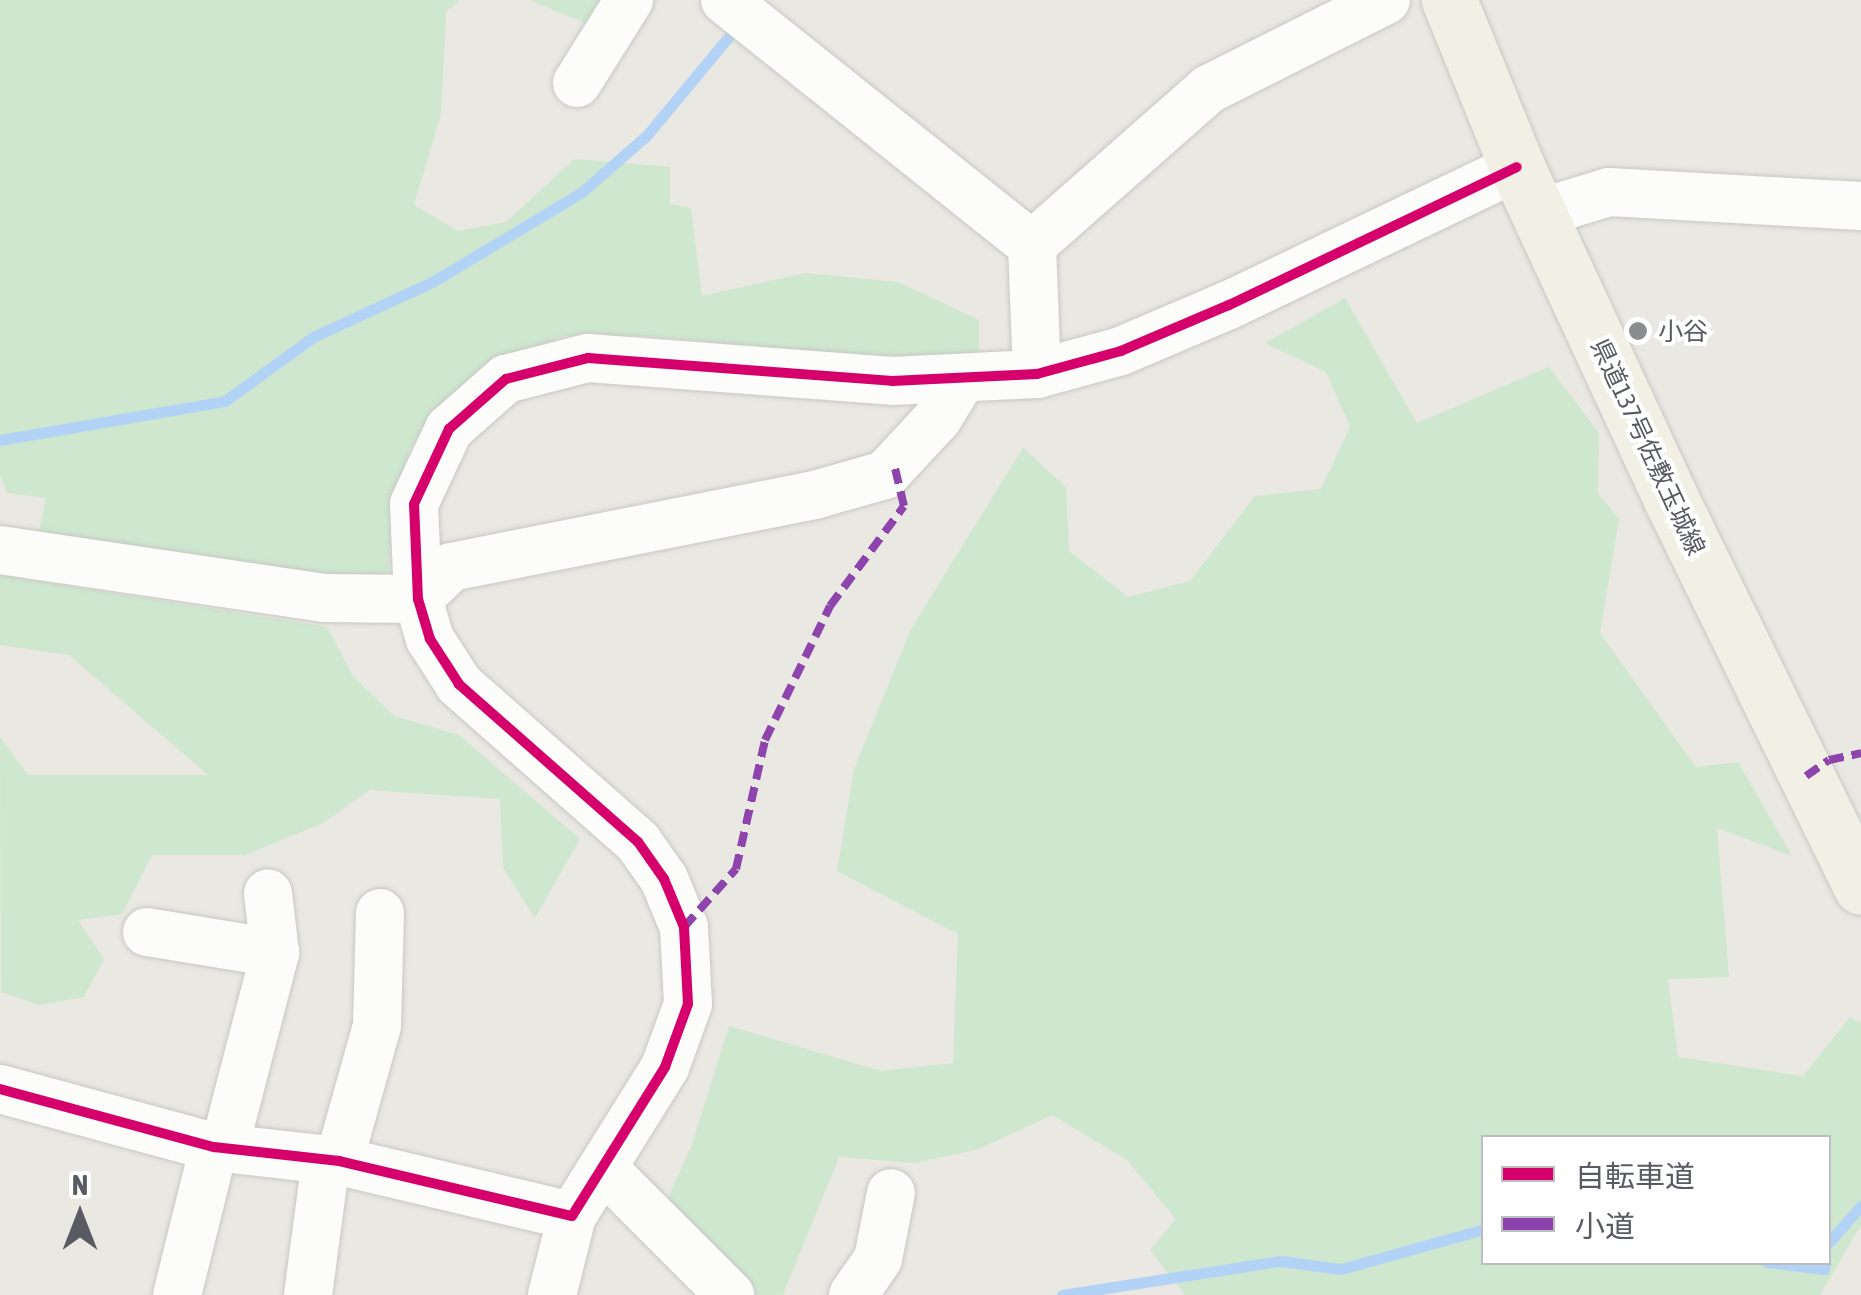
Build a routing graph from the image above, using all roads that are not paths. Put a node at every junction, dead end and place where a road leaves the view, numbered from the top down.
1 (628, 0) edge
2 (726, 0) edge
3 (1386, 0) edge
4 (1450, 0) edge
5 (577, 83) dead end
6 (1528, 190) junction
7 (1861, 206) edge
8 (1032, 245) junction
9 (1037, 374) junction
10 (962, 379) junction
11 (0, 550) edge
12 (418, 598) junction
13 (1861, 887) edge
14 (268, 893) dead end
15 (380, 913) dead end
16 (147, 932) dead end
17 (274, 954) junction
18 (0, 1088) edge
19 (219, 1148) junction
20 (332, 1160) junction
21 (603, 1168) junction
22 (891, 1194) dead end
23 (572, 1216) junction
24 (667, 1236) junction
25 (176, 1295) edge
26 (308, 1295) edge
27 (552, 1295) edge
28 (687, 1295) edge
29 (730, 1295) edge
30 (852, 1295) edge

1 - 5 street
2 - 8 street
3 - 8 street
4 - 6 main road, 県道137号佐敷玉城線
6 - 7 street
6 - 9 street
6 - 13 main road, 県道137号佐敷玉城線
8 - 9 street
9 - 10 street
10 - 12 street
10 - 12 street
11 - 12 street
12 - 21 street
14 - 17 street
15 - 20 street
16 - 17 street
17 - 19 street
18 - 19 street
19 - 20 street
19 - 25 street
20 - 23 street
20 - 26 street
21 - 23 street
21 - 24 street
22 - 30 street
23 - 27 street
24 - 28 street
24 - 29 street

